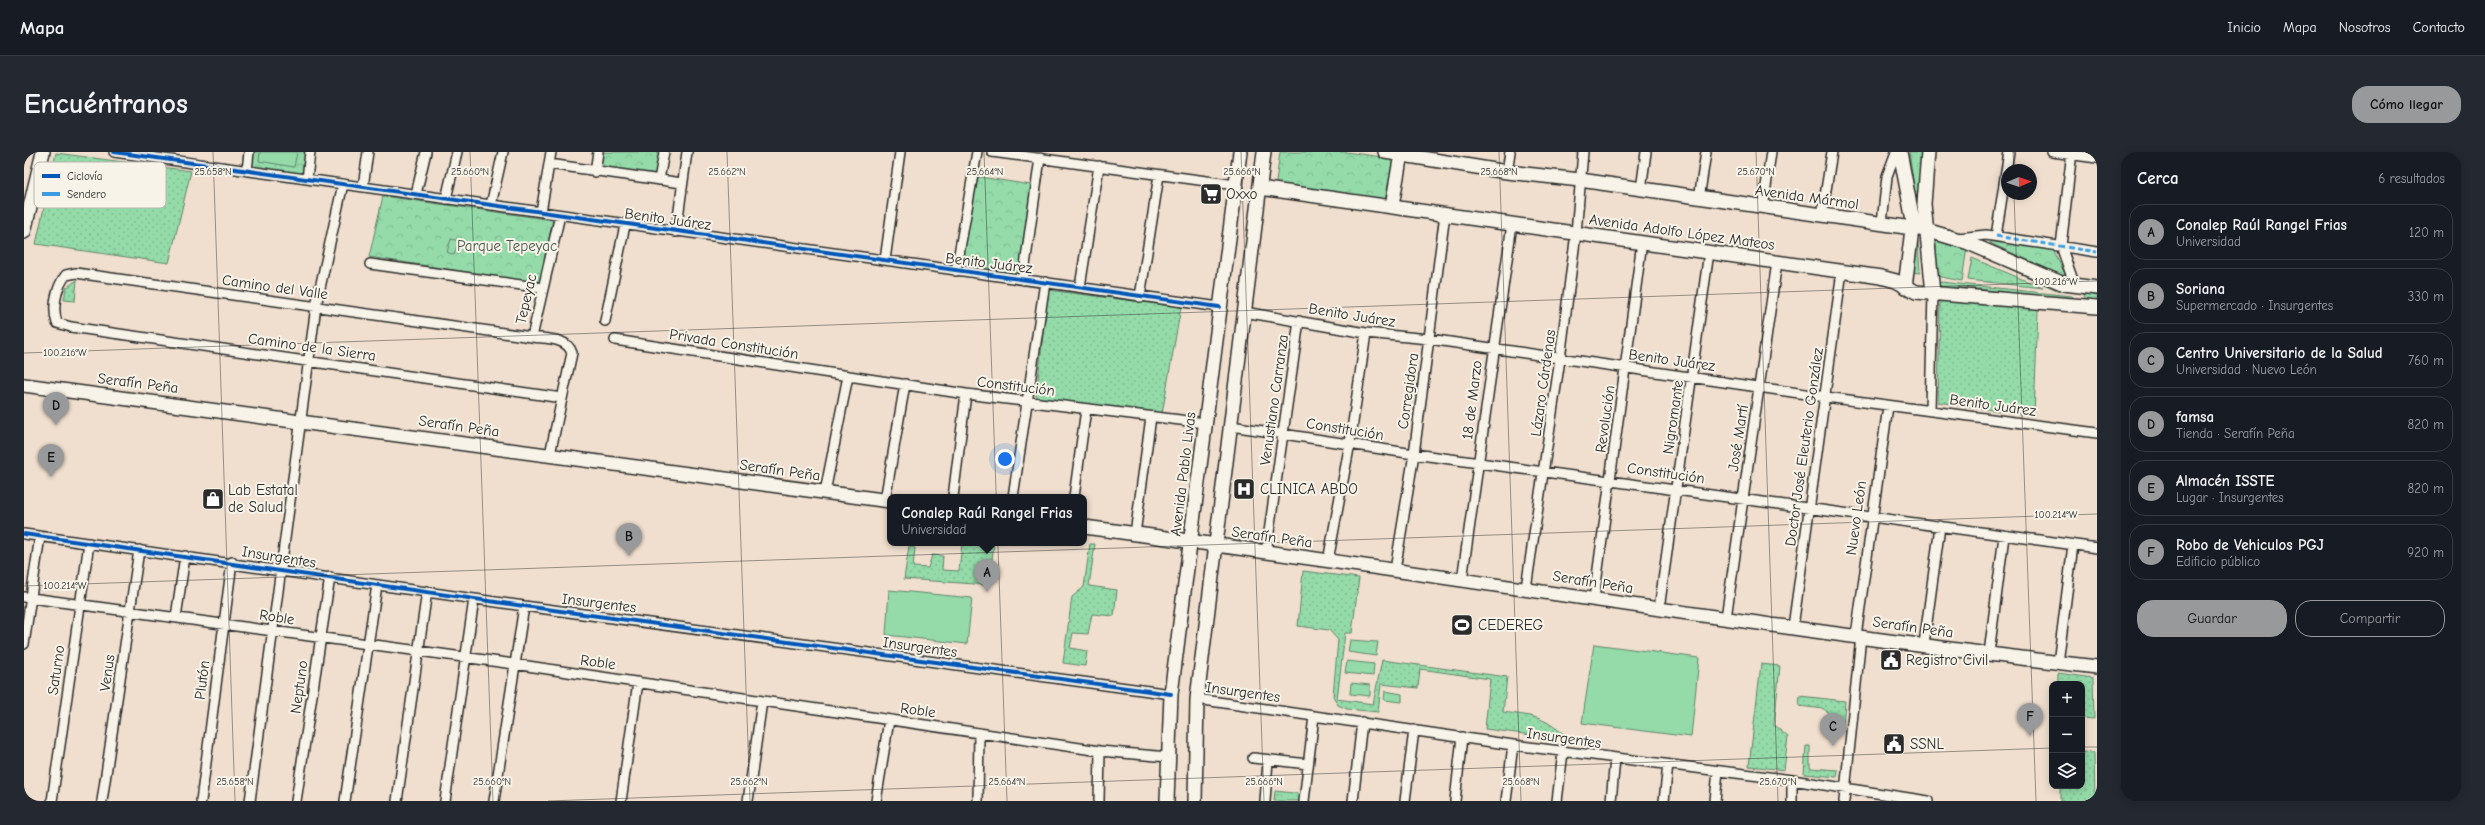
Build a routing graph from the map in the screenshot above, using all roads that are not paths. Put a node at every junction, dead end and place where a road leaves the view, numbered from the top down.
1 (43, 152) edge
2 (114, 152) edge
3 (187, 152) edge
4 (249, 152) edge
5 (310, 152) edge
6 (368, 152) edge
7 (426, 152) edge
8 (457, 152) edge
9 (503, 152) edge
10 (551, 152) edge
11 (598, 152) edge
12 (664, 152) edge
13 (687, 152) edge
14 (900, 152) edge
15 (977, 152) edge
16 (992, 152) edge
17 (1240, 152) edge
18 (1264, 152) edge
19 (1386, 152) edge
20 (1510, 152) edge
21 (1583, 152) edge
22 (1646, 152) edge
23 (1706, 152) edge
24 (1771, 152) edge
25 (1832, 152) edge
26 (1896, 152) edge
27 (1900, 152) edge
28 (1928, 152) edge
29 (2009, 152) edge
30 (2052, 152) edge
31 (124, 153) edge
32 (1401, 154) junction
33 (2072, 154) edge
34 (1040, 158) junction
35 (2097, 158) edge
36 (41, 162) edge
37 (186, 162) junction
38 (549, 164) junction
39 (1099, 166) junction
40 (247, 171) junction
41 (595, 172) junction
42 (1507, 172) junction
43 (1159, 175) junction
44 (307, 179) junction
45 (659, 180) junction
46 (1580, 180) junction
47 (682, 183) junction
48 (343, 184) junction
49 (1236, 185) junction
50 (363, 187) junction
51 (1260, 188) junction
52 (34, 190) edge
53 (1641, 190) junction
54 (416, 194) junction
55 (446, 199) junction
56 (1699, 199) junction
57 (491, 205) junction
58 (1392, 206) junction
59 (1762, 208) junction
60 (542, 212) junction
61 (1445, 214) junction
62 (560, 215) junction
63 (1822, 215) junction
64 (1882, 223) junction
65 (1512, 224) junction
66 (625, 225) junction
67 (1913, 228) junction
68 (1926, 230) junction
69 (24, 232) edge
70 (676, 232) junction
71 (1576, 233) junction
72 (1996, 236) junction
73 (1955, 238) junction
74 (1642, 242) junction
75 (2061, 246) junction
76 (1709, 252) junction
77 (2097, 252) edge
78 (885, 260) junction
79 (1777, 262) junction
80 (370, 264) dead end
81 (956, 271) junction
82 (1842, 271) junction
83 (1023, 280) junction
84 (1045, 282) junction
85 (1905, 286) junction
86 (2075, 286) junction
87 (1080, 287) junction
88 (543, 288) junction
89 (2097, 288) edge
90 (1933, 292) junction
91 (1140, 297) junction
92 (316, 306) junction
93 (2097, 307) edge
94 (1219, 308) junction
95 (1244, 312) junction
96 (605, 320) dead end
97 (1299, 321) junction
98 (58, 323) joint
99 (1366, 333) junction
100 (532, 337) junction
101 (1429, 339) junction
102 (615, 340) dead end
103 (1493, 348) junction
104 (1560, 359) junction
105 (308, 360) junction
106 (1626, 368) junction
107 (848, 376) junction
108 (1692, 377) junction
109 (905, 384) junction
110 (24, 385) edge
111 (1760, 388) junction
112 (966, 394) junction
113 (1826, 397) junction
114 (562, 398) junction
115 (1027, 401) junction
116 (1888, 406) junction
117 (1086, 409) junction
118 (1930, 410) junction
119 (1151, 417) junction
120 (301, 420) junction
121 (1205, 423) junction
122 (1231, 426) junction
123 (2097, 433) edge
124 (1284, 434) junction
125 (1350, 443) junction
126 (550, 454) junction
127 (1414, 454) junction
128 (1478, 462) junction
129 (1545, 471) junction
130 (1611, 479) junction
131 (1676, 489) junction
132 (825, 492) junction
133 (889, 494) edge
134 (953, 494) edge
135 (1013, 494) edge
136 (1074, 494) edge
137 (1742, 498) junction
138 (887, 501) edge
139 (1809, 507) junction
140 (1872, 516) junction
141 (1940, 526) junction
142 (1087, 527) edge
143 (24, 534) edge
144 (1135, 534) junction
145 (40, 536) junction
146 (2004, 536) junction
147 (1190, 542) junction
148 (89, 543) junction
149 (1215, 545) junction
150 (2073, 545) junction
151 (2097, 548) edge
152 (139, 550) junction
153 (1266, 553) junction
154 (185, 556) junction
155 (1328, 561) junction
156 (232, 562) junction
157 (282, 570) junction
158 (1395, 570) junction
159 (330, 577) junction
160 (1462, 580) junction
161 (377, 585) junction
162 (1526, 588) junction
163 (427, 591) junction
164 (27, 597) edge
165 (474, 599) junction
166 (1594, 599) junction
167 (80, 604) junction
168 (524, 606) junction
169 (1659, 609) junction
170 (130, 612) junction
171 (176, 617) junction
172 (1726, 618) junction
173 (224, 624) junction
174 (1793, 627) junction
175 (274, 630) junction
176 (1858, 636) junction
177 (320, 638) junction
178 (24, 644) edge
179 (1924, 644) junction
180 (368, 645) junction
181 (417, 652) junction
182 (1989, 654) junction
183 (466, 657) junction
184 (2058, 663) junction
185 (514, 664) junction
186 (2097, 667) edge
187 (638, 682) junction
188 (1171, 694) junction
189 (1196, 699) junction
190 (762, 702) junction
191 (1314, 716) junction
192 (889, 720) junction
193 (1362, 722) junction
194 (1414, 730) junction
195 (979, 734) junction
196 (1462, 737) junction
197 (1513, 745) junction
198 (1100, 751) junction
199 (1563, 752) junction
200 (1168, 757) junction
201 (1253, 758) dead end
202 (1615, 759) junction
203 (1268, 760) junction
204 (1308, 764) junction
205 (1668, 765) junction
206 (1718, 772) junction
207 (1792, 780) junction
208 (1843, 788) junction
209 (1863, 796) edge
210 (52, 801) edge
211 (102, 801) edge
212 (201, 801) edge
213 (250, 801) edge
214 (296, 801) edge
215 (345, 801) edge
216 (397, 801) edge
217 (445, 801) edge
218 (494, 801) edge
219 (621, 801) edge
220 (748, 801) edge
221 (876, 801) edge
222 (978, 801) edge
223 (1099, 801) edge
224 (1167, 801) edge
225 (1194, 801) edge
226 (1265, 801) edge
227 (1304, 801) edge
228 (1353, 801) edge
229 (1405, 801) edge
230 (1455, 801) edge
231 (1506, 801) edge
232 (1558, 801) edge
233 (1611, 801) edge
234 (1664, 801) edge
235 (1715, 801) edge
236 (1792, 801) edge
237 (1844, 801) edge
238 (1923, 801) edge

1 - 36 main road
2 - 31 street, Benito Juárez
3 - 37 street
4 - 40 street
5 - 44 street
6 - 50 street
7 - 54 street
8 - 55 street
9 - 57 street
10 - 38 street
11 - 41 street
12 - 45 street
13 - 47 street
14 - 78 street
15 - 81 street
16 - 34 street
17 - 49 main road, Avenida Pablo Livas
18 - 51 main road
19 - 32 main road, Avenida Mármol
20 - 42 street
21 - 46 street, Lázaro Cárdenas
22 - 53 street
23 - 56 street
24 - 59 street
25 - 63 street
26 - 64 street
27 - 67 main road
28 - 68 main road
29 - 72 street
30 - 33 street
31 - 37 street, Benito Juárez
32 - 42 main road, Avenida Mármol
32 - 58 main road
33 - 35 street
33 - 75 street
34 - 39 street
34 - 83 street
37 - 40 street, Benito Juárez
38 - 41 street
38 - 60 street
39 - 43 street
39 - 87 street
40 - 44 street, Benito Juárez
41 - 45 street
42 - 46 main road, Avenida Mármol
43 - 49 street
43 - 91 street
44 - 48 street, Benito Juárez
45 - 47 street
46 - 53 main road, Avenida Mármol
46 - 71 street, Lázaro Cárdenas
47 - 70 street
48 - 50 street, Benito Juárez
48 - 92 street
49 - 94 main road, Avenida Pablo Livas
50 - 54 street, Benito Juárez
51 - 58 main road, Avenida Adolfo López Mateos
51 - 95 main road
52 - 69 main road
53 - 56 main road, Avenida Mármol
54 - 55 street, Benito Juárez
55 - 57 street, Benito Juárez
56 - 59 main road, Avenida Mármol
57 - 60 street, Benito Juárez
58 - 61 main road, Avenida Adolfo López Mateos
59 - 63 main road, Avenida Mármol
60 - 62 street, Benito Juárez
61 - 65 main road, Avenida Adolfo López Mateos
61 - 101 street, Corregidora
62 - 66 street, Benito Juárez
62 - 88 street, Tepeyac
63 - 64 main road, Avenida Mármol
64 - 67 main road, Avenida Mármol
65 - 71 main road, Avenida Adolfo López Mateos
65 - 103 street, 18 de Marzo
66 - 70 street, Benito Juárez
66 - 96 street
67 - 68 main road, Avenida Mármol
67 - 85 main road
68 - 73 main road, Avenida Mármol
68 - 90 main road
70 - 78 street, Benito Juárez
71 - 74 main road, Avenida Adolfo López Mateos
71 - 104 street, Lázaro Cárdenas
72 - 73 street
72 - 75 street
73 - 86 main road, Avenida Mármol
74 - 76 main road, Avenida Adolfo López Mateos
74 - 106 street, Revolución
75 - 77 street
75 - 86 street
76 - 79 main road, Avenida Adolfo López Mateos
76 - 108 street, Nigromante
78 - 81 street, Benito Juárez
79 - 82 main road, Avenida Adolfo López Mateos
79 - 111 street, José Martí
80 - 88 street
81 - 83 street, Benito Juárez
82 - 85 main road, Avenida Adolfo López Mateos
82 - 113 street, Doctor José Eleuterio González
83 - 84 street, Benito Juárez
84 - 87 street, Benito Juárez
84 - 115 street
85 - 90 main road, Avenida Adolfo López Mateos
86 - 89 main road, Avenida Mármol
87 - 91 street, Benito Juárez
88 - 100 street, Tepeyac
90 - 93 main road, Avenida Adolfo López Mateos
90 - 118 street
91 - 94 street, Benito Juárez
92 - 98 street, Camino del Valle
92 - 100 street, Camino del Valle
92 - 105 street
94 - 121 main road, Avenida Pablo Livas
95 - 97 street, Benito Juárez
95 - 122 main road
97 - 99 street, Benito Juárez
97 - 124 street, Venustiano Carranza
98 - 105 street, Camino de la Sierra
99 - 101 street, Benito Juárez
99 - 125 street
100 - 114 street, Tepeyac
101 - 103 street, Benito Juárez
101 - 127 street, Corregidora
102 - 107 street, Privada Constitución
103 - 104 street, Benito Juárez
103 - 128 street, 18 de Marzo
104 - 106 street, Benito Juárez
104 - 129 street, Lázaro Cárdenas
105 - 114 street, Camino de la Sierra
105 - 120 street
106 - 108 street, Benito Juárez
106 - 130 street, Revolución
107 - 109 street, Constitución
107 - 132 street
108 - 111 street, Benito Juárez
108 - 131 street, Nigromante
109 - 112 street, Constitución
109 - 133 street
110 - 120 main road, Serafín Peña
111 - 113 street, Benito Juárez
111 - 137 street, José Martí
112 - 115 street, Constitución
112 - 134 street
113 - 116 street, Benito Juárez
113 - 139 street, Doctor José Eleuterio González
114 - 126 street, Tepeyac
115 - 117 street, Constitución
115 - 135 street
116 - 118 street, Benito Juárez
116 - 140 street, Nuevo León
117 - 119 street, Constitución
117 - 136 street
118 - 123 street, Benito Juárez
119 - 121 street, Constitución
119 - 144 street
120 - 126 main road, Serafín Peña
120 - 157 street
121 - 147 main road, Avenida Pablo Livas
122 - 124 street, Constitución
122 - 149 main road
124 - 125 street, Constitución
124 - 153 street, Venustiano Carranza
125 - 127 street, Constitución
125 - 155 street
126 - 132 main road, Serafín Peña
127 - 128 street, Constitución
127 - 158 street, Corregidora
128 - 129 street, Constitución
128 - 160 street, 18 de Marzo
129 - 130 street, Constitución
129 - 162 street, Lázaro Cárdenas
130 - 131 street, Constitución
130 - 166 street, Revolución
131 - 137 street, Constitución
131 - 169 street, Nigromante
132 - 138 main road, Serafín Peña
137 - 139 street, Constitución
137 - 172 street, José Martí
139 - 140 street, Constitución
139 - 174 street, Doctor José Eleuterio González
140 - 141 street, Constitución
140 - 176 street, Nuevo León
141 - 146 street, Constitución
141 - 179 street
142 - 144 main road, Serafín Peña
143 - 145 street, Insurgentes
144 - 147 main road, Serafín Peña
145 - 148 street, Insurgentes
145 - 164 street
146 - 150 street, Constitución
146 - 182 street
147 - 149 main road, Serafín Peña
147 - 188 main road, Avenida Pablo Livas
148 - 152 street, Insurgentes
148 - 167 street, Saturno
149 - 153 main road, Serafín Peña
149 - 189 main road
150 - 151 street, Constitución
150 - 184 street
152 - 154 street, Insurgentes
152 - 170 street, Venus
153 - 155 main road, Serafín Peña
154 - 156 street, Insurgentes
154 - 171 street
155 - 158 main road, Serafín Peña
156 - 157 street, Insurgentes
156 - 173 street, Plutón
157 - 159 street, Insurgentes
157 - 175 street
158 - 160 main road, Serafín Peña
159 - 161 street, Insurgentes
159 - 177 street, Neptuno
160 - 162 main road, Serafín Peña
161 - 163 street, Insurgentes
161 - 180 street
162 - 166 main road, Serafín Peña
163 - 165 street, Insurgentes
163 - 181 street
164 - 167 street, Roble
164 - 178 street
165 - 168 street, Insurgentes
165 - 183 street
166 - 169 main road, Serafín Peña
167 - 170 street, Roble
167 - 210 street, Saturno
168 - 185 street
168 - 188 street, Insurgentes
169 - 172 main road, Serafín Peña
170 - 171 street, Roble
170 - 211 street, Venus
171 - 173 street, Roble
172 - 174 main road, Serafín Peña
173 - 175 street, Roble
173 - 212 street, Plutón
174 - 176 main road, Serafín Peña
175 - 177 street, Roble
175 - 213 street
176 - 179 main road, Serafín Peña
176 - 208 street, Nuevo León
177 - 180 street, Roble
177 - 214 street, Neptuno
179 - 182 main road, Serafín Peña
180 - 181 street, Roble
180 - 215 street
181 - 183 street, Roble
181 - 216 street
182 - 184 main road, Serafín Peña
183 - 185 street, Roble
183 - 217 street
184 - 186 main road, Serafín Peña
185 - 187 street, Roble
185 - 218 street
187 - 190 street, Roble
187 - 219 street
188 - 200 main road, Avenida Pablo Livas
189 - 191 street, Insurgentes
189 - 225 main road
190 - 192 street, Roble
190 - 220 street
191 - 193 street, Insurgentes
191 - 204 street
192 - 195 street, Roble
192 - 221 street
193 - 194 street, Insurgentes
193 - 228 street
194 - 196 street, Insurgentes
194 - 229 street
195 - 198 street, Roble
195 - 222 street
196 - 197 street, Insurgentes
196 - 230 street
197 - 199 street, Insurgentes
197 - 231 street
198 - 200 street, Roble
198 - 223 street
199 - 202 street, Insurgentes
199 - 232 street
200 - 224 main road, Avenida Pablo Livas
201 - 203 street
202 - 205 street, Insurgentes
202 - 233 street
203 - 204 street
203 - 226 street
204 - 227 street
205 - 206 street, Insurgentes
205 - 234 street
206 - 207 street, Insurgentes
206 - 235 street
207 - 208 street, Insurgentes
207 - 236 street
208 - 209 street, Insurgentes
208 - 237 street, Nuevo León
209 - 238 street, Insurgentes

